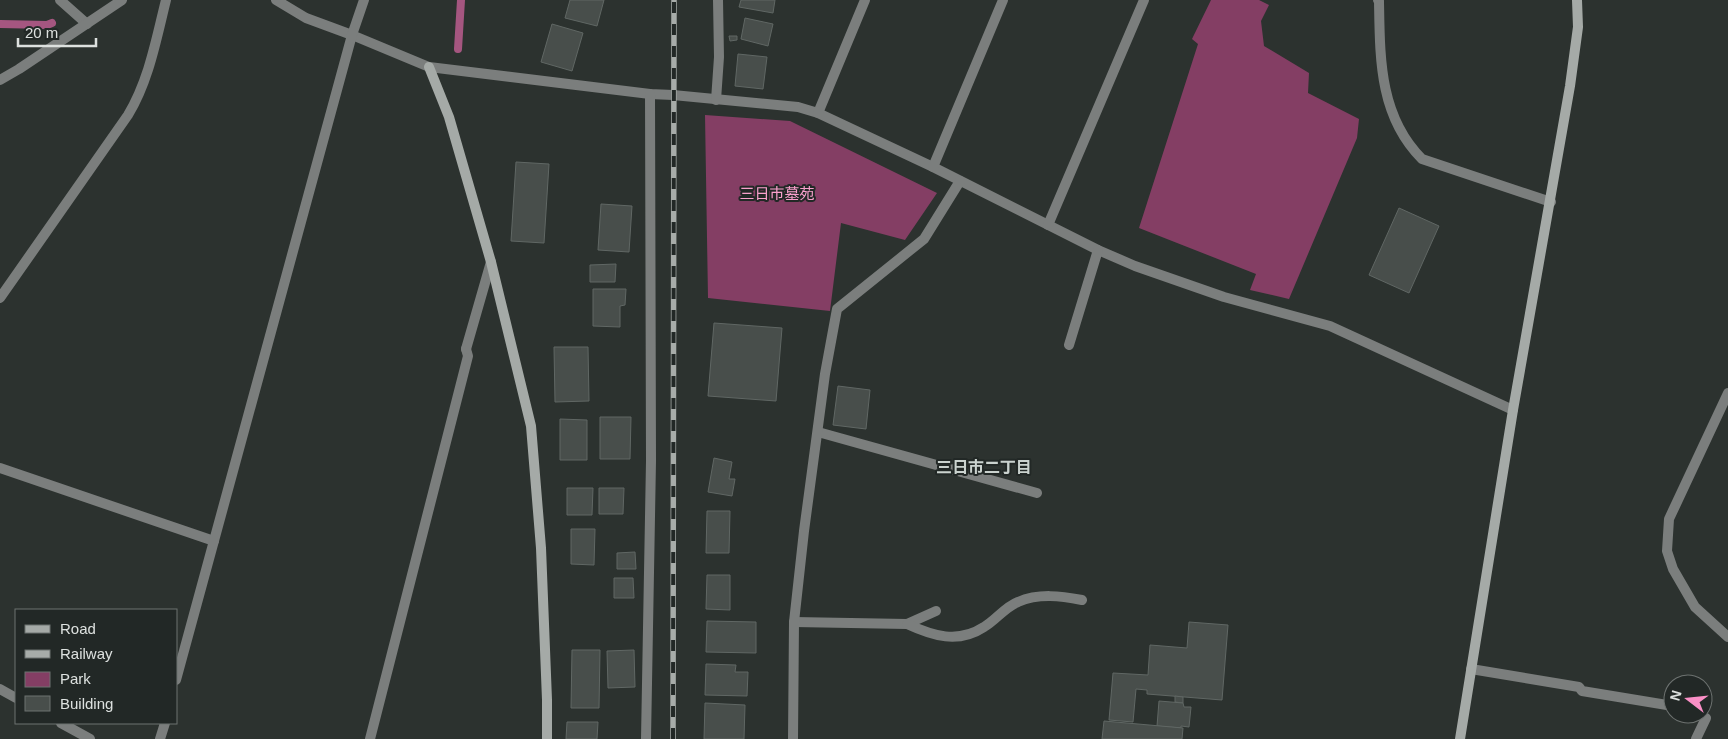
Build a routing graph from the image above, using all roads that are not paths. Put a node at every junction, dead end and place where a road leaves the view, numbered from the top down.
1 (60, 0) edge
2 (122, 0) edge
3 (166, 0) edge
4 (276, 0) edge
5 (364, 0) edge
6 (718, 0) edge
7 (866, 0) edge
8 (1003, 0) edge
9 (1144, 0) edge
10 (1378, 0) edge
11 (1577, 0) edge
12 (87, 24) junction
13 (352, 35) junction
14 (429, 67) junction
15 (0, 80) edge
16 (650, 94) junction
17 (716, 100) junction
18 (818, 113) junction
19 (933, 167) junction
20 (960, 181) junction
21 (1551, 202) junction
22 (1048, 225) junction
23 (1098, 250) junction
24 (491, 262) junction
25 (0, 298) edge
26 (1069, 345) dead end
27 (1728, 393) edge
28 (1514, 410) junction
29 (818, 432) junction
30 (0, 468) edge
31 (1037, 493) dead end
32 (214, 541) junction
33 (1082, 600) dead end
34 (936, 611) dead end
35 (794, 622) junction
36 (907, 624) junction
37 (1728, 636) edge
38 (1471, 669) junction
39 (178, 673) edge
40 (0, 689) edge
41 (15, 697) edge
42 (1663, 704) edge
43 (62, 724) edge
44 (165, 724) edge
45 (1703, 724) edge
46 (90, 739) edge
47 (160, 739) edge
48 (370, 739) edge
49 (547, 739) edge
50 (646, 739) edge
51 (793, 739) edge
52 (1460, 739) edge
53 (1696, 739) edge

1 - 12 street
2 - 12 street
3 - 25 street
4 - 13 street
5 - 13 street
6 - 17 street
7 - 18 street
8 - 19 street
9 - 22 street
10 - 21 street
11 - 21 street
12 - 15 street
13 - 14 street
13 - 32 street
14 - 16 street
14 - 24 street
16 - 17 street
16 - 50 street
17 - 18 street
18 - 19 street
19 - 20 street
20 - 22 street
20 - 29 street
21 - 28 street
22 - 23 street
23 - 26 street
23 - 28 street
24 - 48 street
24 - 49 street
27 - 37 street
28 - 38 street
29 - 31 street
29 - 35 street
30 - 32 street
32 - 39 street
33 - 36 street
34 - 36 street
35 - 36 street
35 - 51 street
38 - 42 street
38 - 52 street
40 - 41 street
43 - 46 street
44 - 47 street
45 - 53 street

